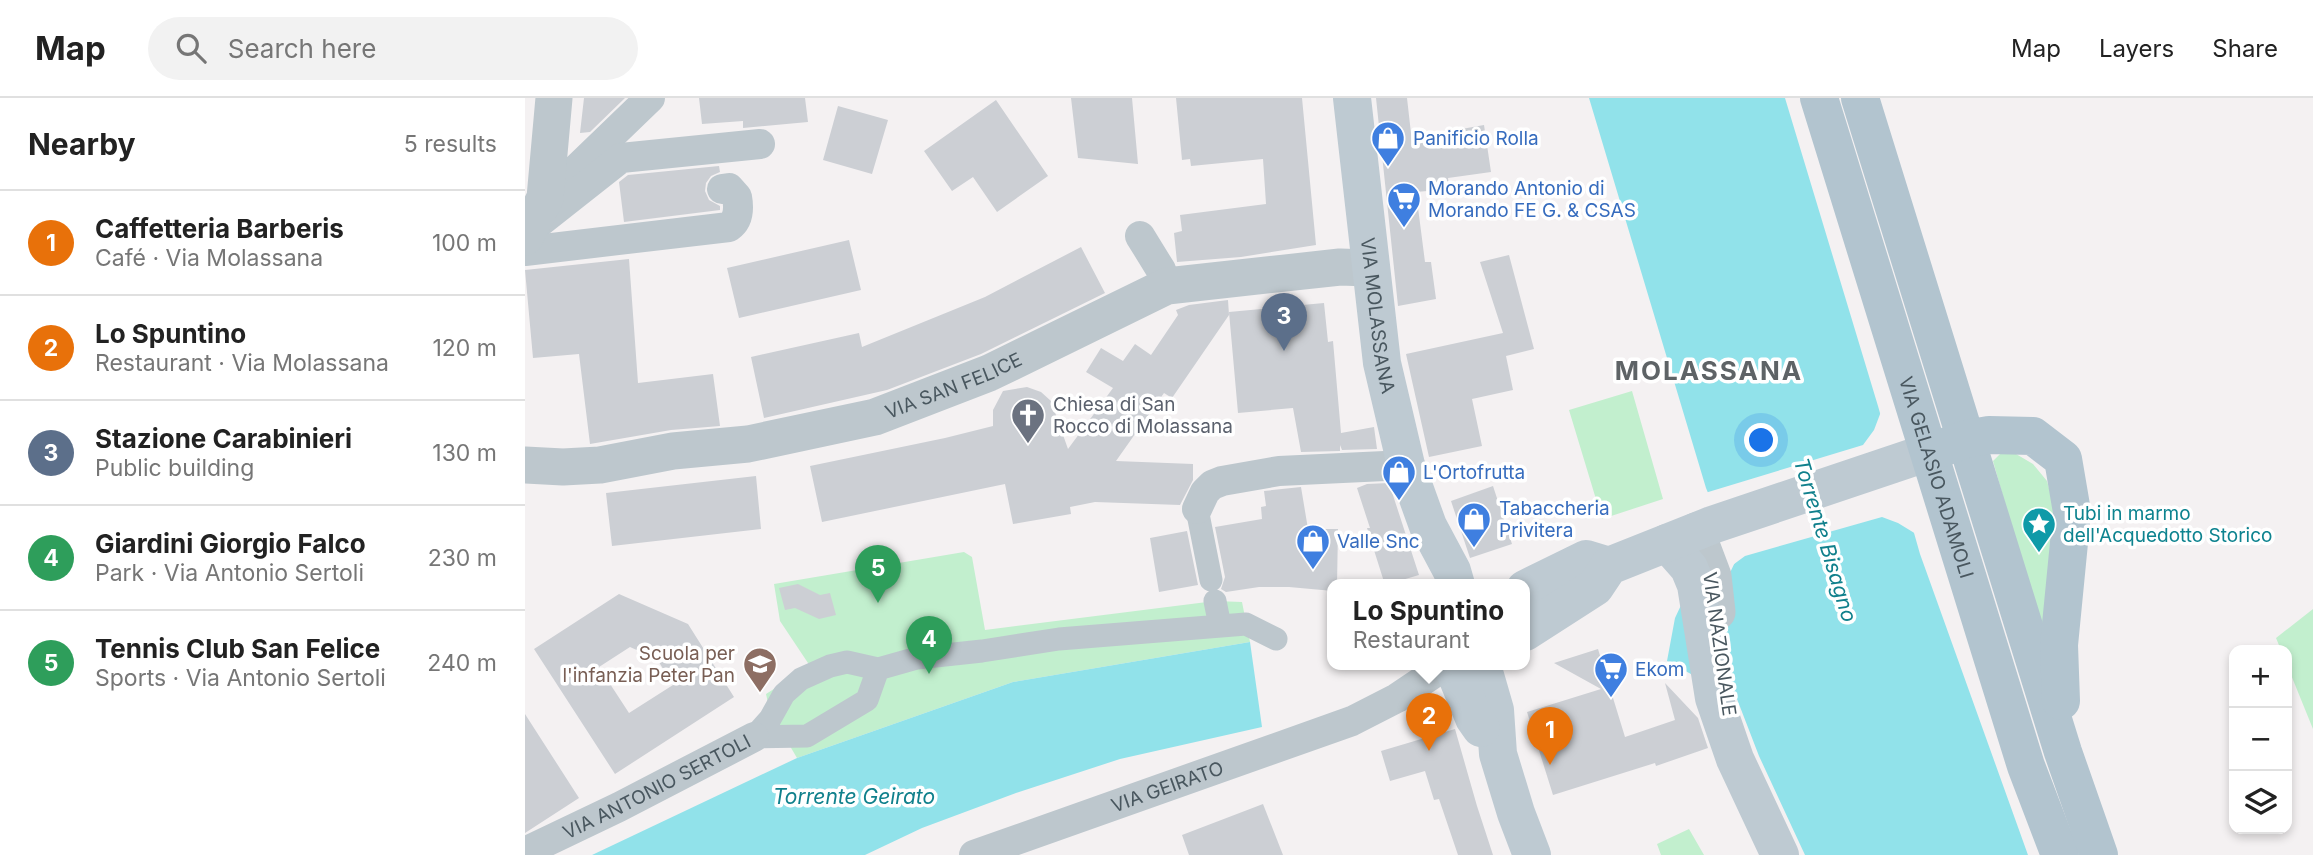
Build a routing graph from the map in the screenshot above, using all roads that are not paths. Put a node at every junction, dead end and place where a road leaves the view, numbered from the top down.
1 (554, 98) edge
2 (650, 98) edge
3 (1352, 98) edge
4 (1819, 98) edge
5 (1860, 98) edge
6 (759, 144) dead end
7 (722, 189) dead end
8 (531, 229) edge
9 (1140, 236) dead end
10 (1369, 268) junction
11 (1167, 286) junction
12 (1966, 439) junction
13 (1915, 457) junction
14 (525, 465) edge
15 (1406, 465) junction
16 (1197, 509) joint
17 (1428, 526) junction
18 (1692, 533) junction
19 (1609, 566) junction
20 (1435, 579) edge
21 (1454, 579) edge
22 (1530, 587) edge
23 (1220, 626) junction
24 (1530, 629) edge
25 (1276, 639) dead end
26 (878, 669) junction
27 (1406, 670) edge
28 (1450, 670) edge
29 (1461, 670) edge
30 (1359, 719) junction
31 (754, 737) junction
32 (2063, 752) junction
33 (525, 852) edge
34 (974, 855) edge
35 (1532, 855) edge
36 (1780, 855) edge
37 (2060, 855) edge
38 (2099, 855) edge

1 - 8 street
2 - 8 street
3 - 10 main road, VIA MOLASSANA
4 - 13 main road, VIA GELASIO ADAMOLI
5 - 12 main road, VIA GELASIO ADAMOLI
6 - 8 street
7 - 8 street
9 - 11 street
10 - 11 street, VIA SAN FELICE
10 - 15 main road, VIA MOLASSANA
11 - 14 street, VIA SAN FELICE
12 - 13 main road
12 - 32 main road, VIA GELASIO ADAMOLI
12 - 32 main road
13 - 18 main road
13 - 37 main road, VIA GELASIO ADAMOLI
15 - 16 street
15 - 17 main road, VIA MOLASSANA
16 - 23 street
17 - 20 main road, VIA MOLASSANA
17 - 21 main road, VIA MOLASSANA
18 - 19 main road
18 - 36 main road, VIA NAZIONALE
19 - 22 main road
19 - 24 main road
23 - 25 street
23 - 26 street
26 - 31 street, VIA ANTONIO SERTOLI
26 - 31 street
27 - 30 street, VIA GEIRATO
28 - 30 street, VIA GEIRATO
29 - 35 main road
30 - 34 street, VIA GEIRATO
31 - 33 street, VIA ANTONIO SERTOLI
32 - 38 main road, VIA GELASIO ADAMOLI

